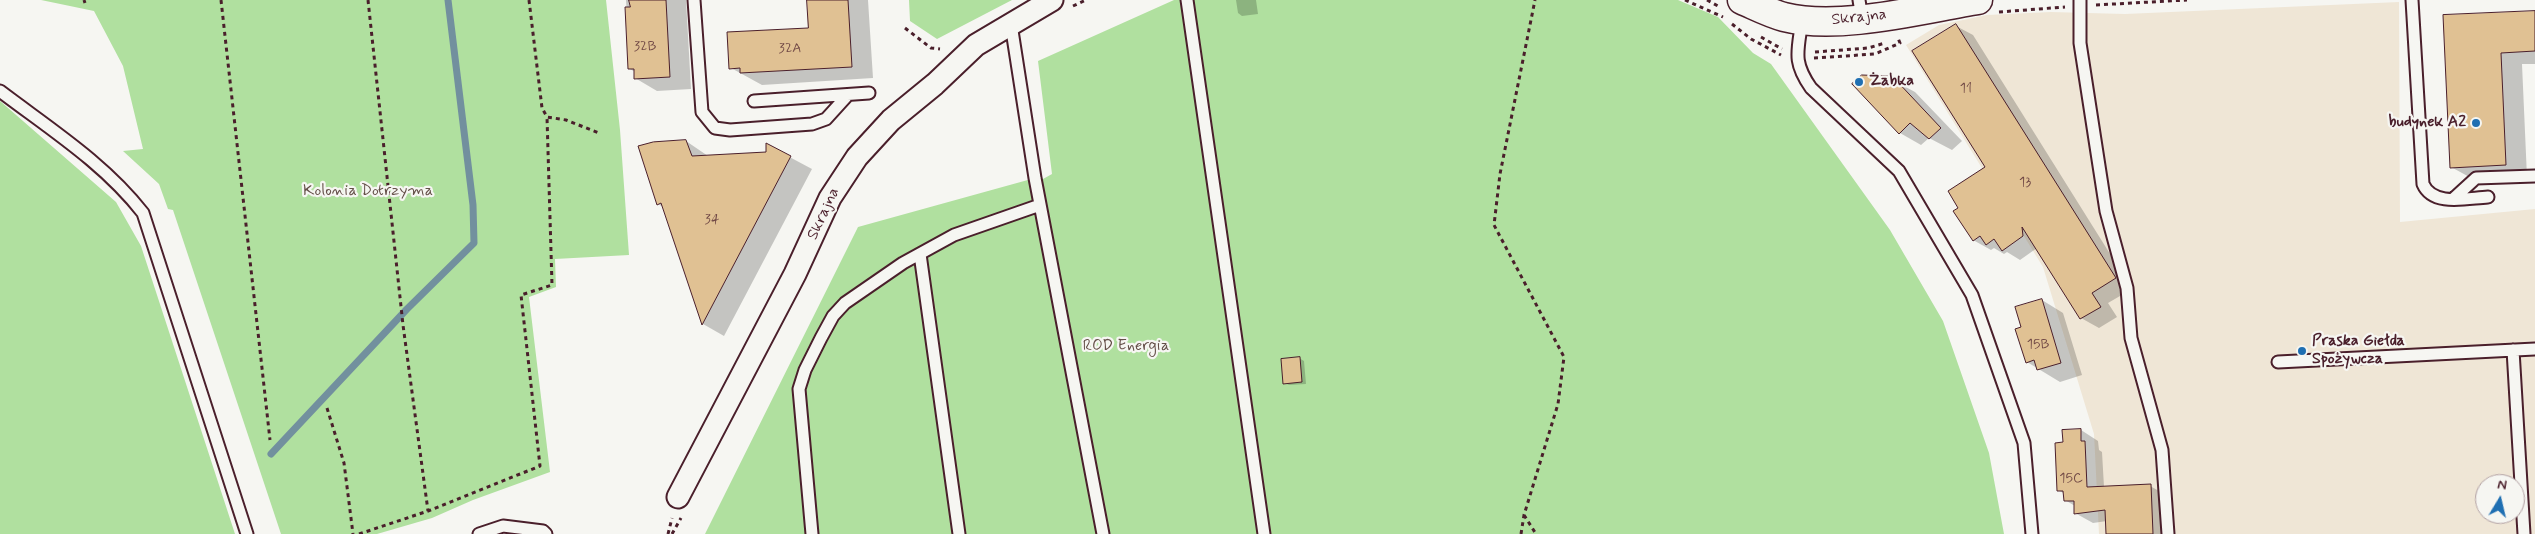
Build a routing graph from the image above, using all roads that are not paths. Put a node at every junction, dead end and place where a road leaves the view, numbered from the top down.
1 (694, 0) edge
2 (1052, 0) edge
3 (1187, 0) edge
4 (1742, 0) edge
5 (1978, 0) edge
6 (2080, 0) edge
7 (2412, 0) edge
8 (1860, 9) edge
9 (1802, 20) junction
10 (1011, 24) junction
11 (0, 90) edge
12 (869, 93) dead end
13 (846, 96) junction
14 (754, 101) dead end
15 (2535, 176) edge
16 (2488, 197) dead end
17 (2453, 199) junction
18 (1040, 205) junction
19 (920, 254) junction
20 (2535, 348) edge
21 (2513, 350) junction
22 (2278, 362) dead end
23 (678, 497) dead end
24 (246, 534) edge
25 (479, 534) edge
26 (546, 534) edge
27 (812, 534) edge
28 (959, 534) edge
29 (1103, 534) edge
30 (1264, 534) edge
31 (2032, 534) edge
32 (2168, 534) edge
33 (2524, 534) edge

1 - 13 lane
2 - 10 street, Skrajna
3 - 30 lane
4 - 9 street, Skrajna
5 - 8 street, Skrajna
6 - 32 lane
7 - 17 lane
8 - 9 street, Skrajna
9 - 31 lane
10 - 18 lane
10 - 23 street, Skrajna
11 - 24 lane
12 - 13 lane
13 - 14 lane
15 - 17 lane
16 - 17 lane
18 - 19 lane
18 - 29 lane
19 - 27 lane
19 - 28 lane
20 - 21 lane
21 - 22 lane
21 - 33 lane
25 - 26 lane

